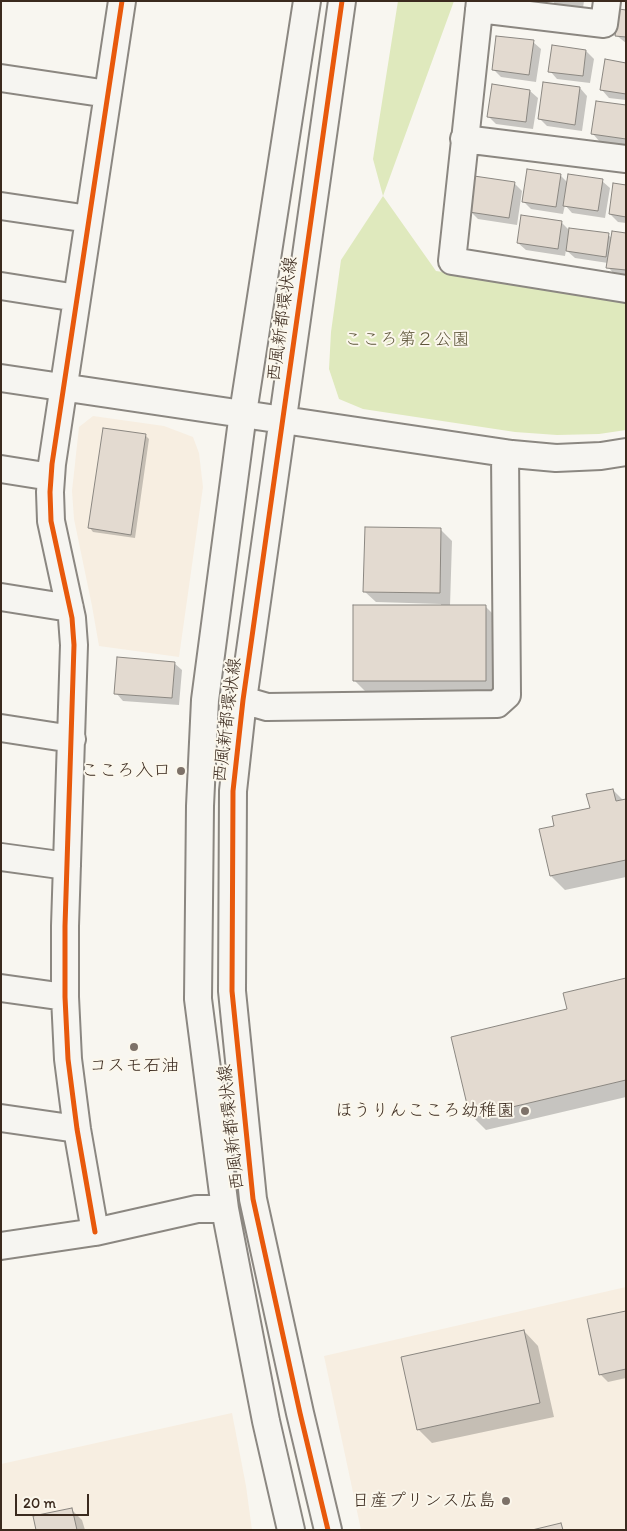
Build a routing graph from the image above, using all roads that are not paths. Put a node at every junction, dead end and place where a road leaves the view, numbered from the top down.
1 (122, 1) edge
2 (307, 1) edge
3 (342, 1) edge
4 (607, 1) edge
5 (480, 5) edge
6 (1, 78) edge
7 (108, 94) junction
8 (464, 139) junction
9 (626, 159) edge
10 (1, 206) edge
11 (89, 219) junction
12 (1, 286) edge
13 (626, 289) edge
14 (77, 298) junction
15 (1, 378) edge
16 (64, 387) junction
17 (243, 414) junction
18 (282, 420) junction
19 (626, 452) edge
20 (504, 453) junction
21 (1, 469) edge
22 (51, 476) junction
23 (1, 598) edge
24 (70, 608) junction
25 (243, 700) junction
26 (1, 728) edge
27 (72, 739) junction
28 (1, 857) edge
29 (68, 866) junction
30 (1, 988) edge
31 (65, 997) junction
32 (1, 1118) edge
33 (77, 1129) junction
34 (224, 1208) junction
35 (95, 1232) junction
36 (1, 1246) edge
37 (291, 1530) edge
38 (328, 1530) edge

1 - 7 street
2 - 17 street, 西風新都環状線
3 - 18 street, 西風新都環状線
4 - 5 street
5 - 8 street
6 - 7 street
7 - 11 street
8 - 9 street
8 - 13 street
10 - 11 street
11 - 14 street
12 - 14 street
14 - 16 street
15 - 16 street
16 - 17 street
16 - 22 street
17 - 18 street
17 - 34 street, 西風新都環状線
18 - 20 street
18 - 25 street, 西風新都環状線
19 - 20 street
20 - 25 street
21 - 22 street
22 - 24 street
23 - 24 street
24 - 27 street
25 - 38 street, 西風新都環状線
26 - 27 street
27 - 29 street
28 - 29 street
29 - 31 street
30 - 31 street
31 - 33 street
32 - 33 street
33 - 35 street
34 - 35 street
34 - 37 street, 西風新都環状線
35 - 36 street

